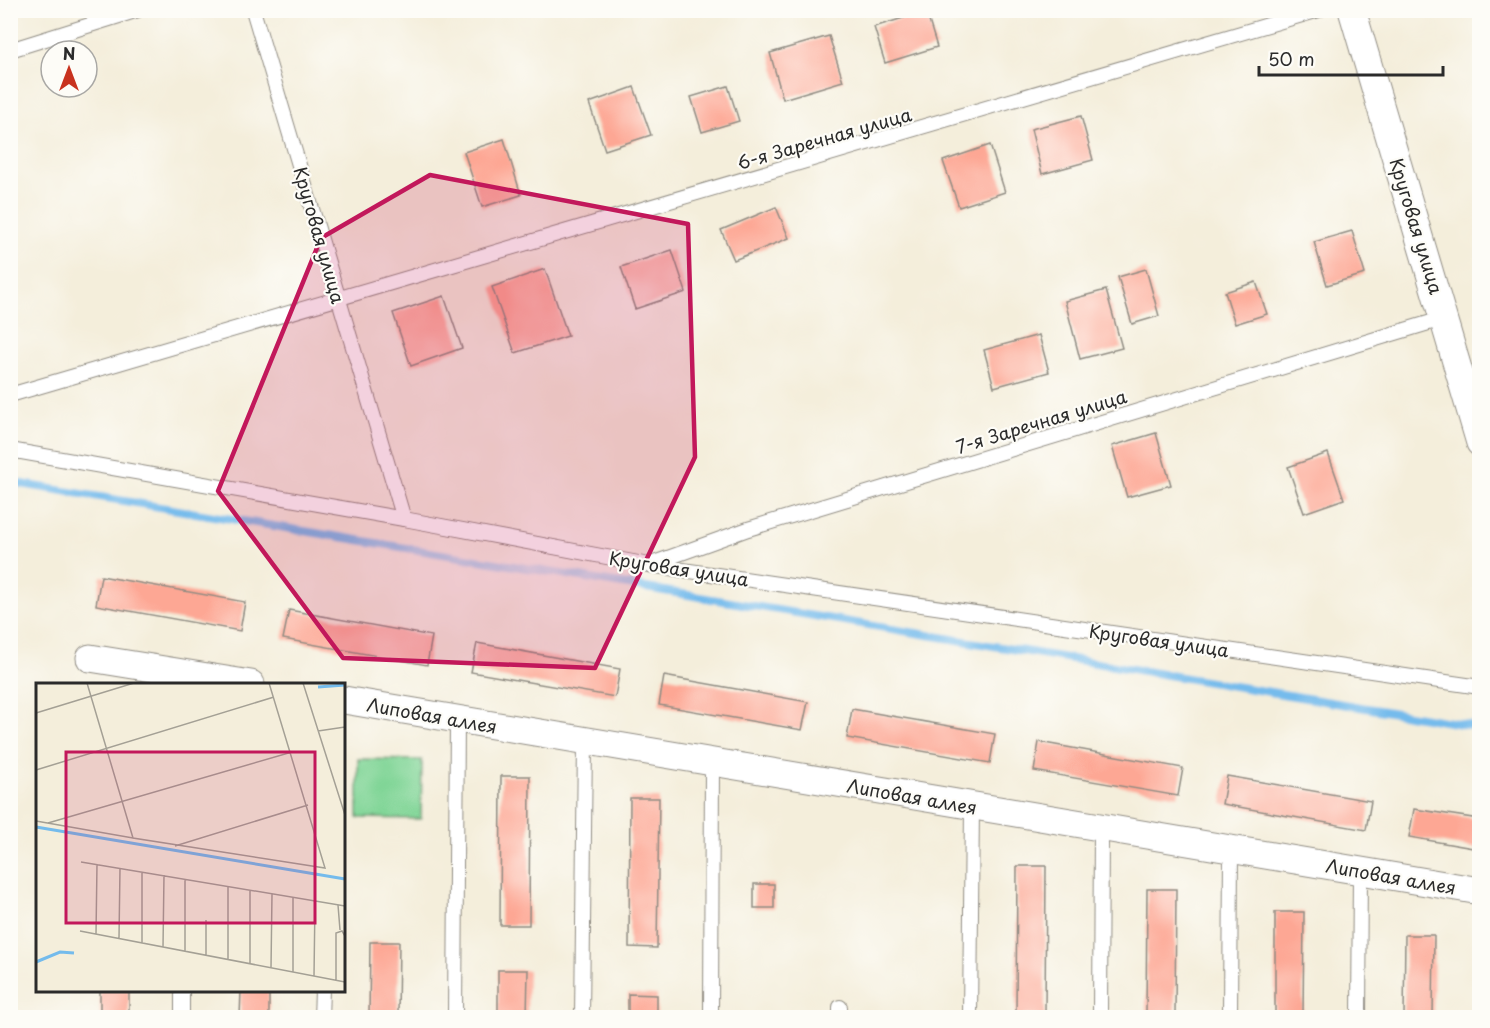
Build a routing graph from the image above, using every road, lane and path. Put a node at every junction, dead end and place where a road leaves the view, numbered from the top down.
1 (138, 10) edge
2 (253, 10) edge
3 (1318, 10) edge
4 (1352, 10) edge
5 (10, 50) edge
6 (339, 300) junction
7 (1445, 318) junction
8 (10, 395) edge
9 (1479, 443) edge
10 (10, 450) edge
11 (404, 519) junction
12 (649, 565) junction
13 (90, 657) dead end
14 (184, 679) edge
15 (238, 683) edge
16 (1479, 687) edge
17 (345, 700) edge
18 (457, 719) junction
19 (585, 741) junction
20 (712, 762) junction
21 (972, 806) junction
22 (1101, 828) junction
23 (1231, 849) junction
24 (1360, 871) junction
25 (1479, 891) edge
26 (182, 992) edge
27 (322, 992) edge
28 (182, 1017) edge
29 (321, 1017) edge
30 (455, 1017) edge
31 (582, 1017) edge
32 (711, 1017) edge
33 (970, 1017) edge
34 (1100, 1017) edge
35 (1230, 1017) edge
36 (1359, 1017) edge

1 - 5 lane
2 - 6 lane, Круговая улица
3 - 6 lane, 6-я Заречная улица
4 - 7 street, Круговая улица
6 - 8 lane, 6-я Заречная улица
6 - 11 lane, Круговая улица
7 - 9 street, Круговая улица
7 - 12 lane, 7-я Заречная улица
10 - 11 lane
11 - 12 lane, Круговая улица
12 - 16 lane, Круговая улица
13 - 14 street
14 - 15 street
17 - 18 street, Липовая аллея
18 - 19 street, Липовая аллея
18 - 30 lane
19 - 20 street, Липовая аллея
19 - 31 lane
20 - 21 street, Липовая аллея
20 - 32 lane
21 - 22 street, Липовая аллея
21 - 33 lane
22 - 23 street, Липовая аллея
22 - 34 lane
23 - 24 street, Липовая аллея
23 - 35 lane
24 - 25 street, Липовая аллея
24 - 36 lane
26 - 28 lane
27 - 29 lane

